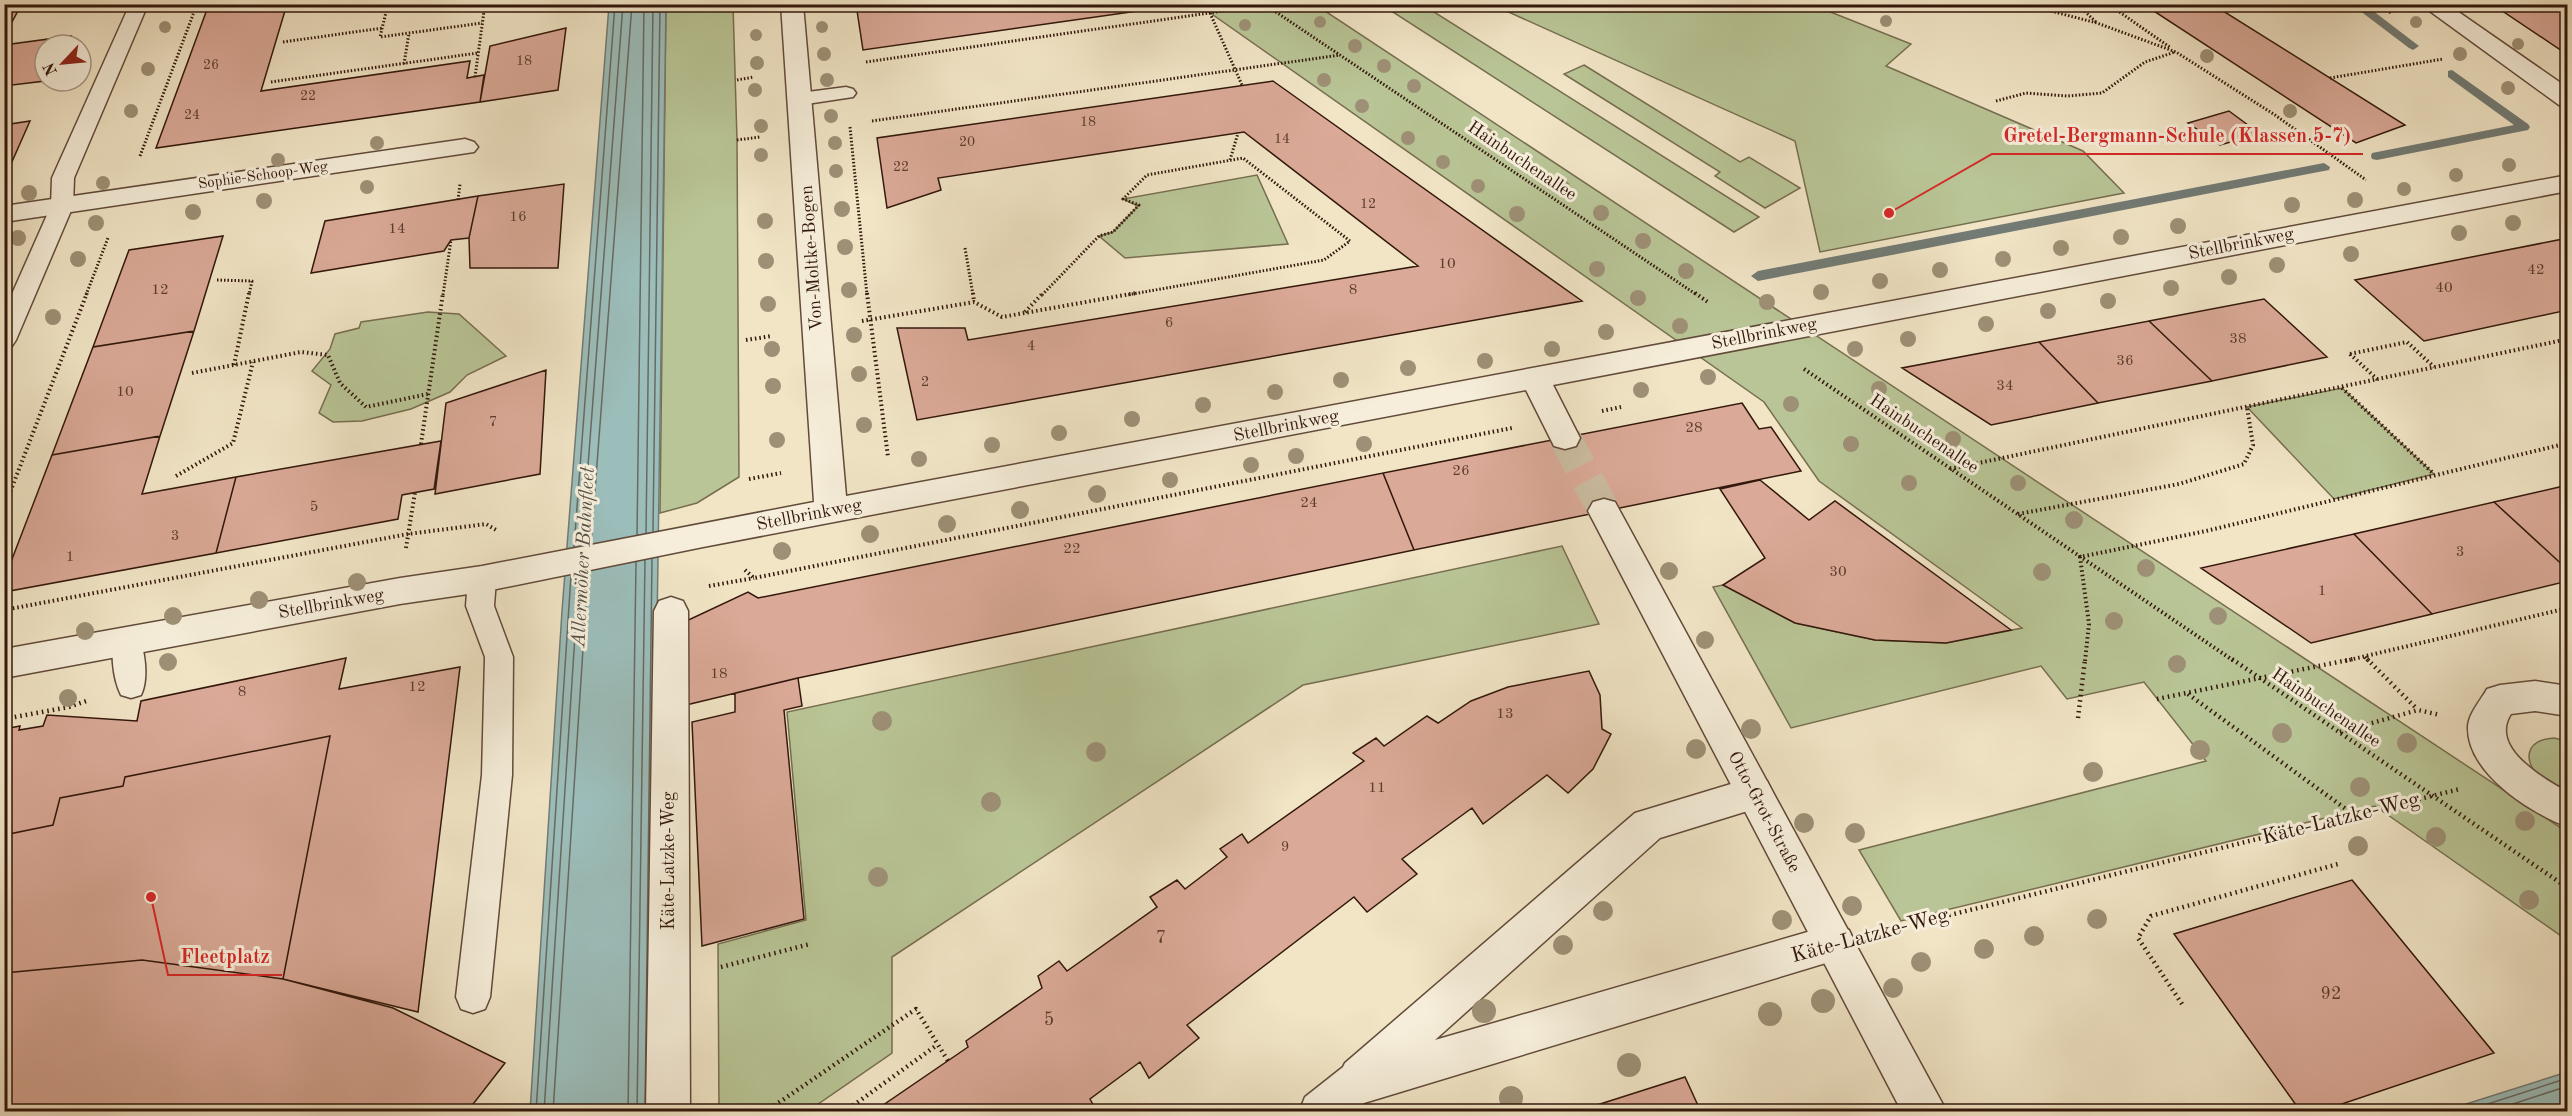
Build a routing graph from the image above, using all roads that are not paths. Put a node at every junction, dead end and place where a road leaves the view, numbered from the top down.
1 (139, 4) edge
2 (792, 4) edge
3 (2431, 4) edge
4 (846, 93) road end
5 (800, 99) junction
6 (2568, 100) edge
7 (465, 147) dead end
8 (2568, 183) edge
9 (62, 206) junction
10 (4, 214) edge
11 (4, 340) edge
12 (1535, 379) junction
13 (1561, 429) tunnel mouth
14 (831, 511) junction
15 (1604, 511) tunnel mouth
16 (482, 579) junction
17 (671, 611) dead end
18 (127, 641) junction
19 (4, 664) edge
20 (131, 687) dead end
21 (2568, 701) edge
22 (1754, 793) junction
23 (2568, 810) edge
24 (1834, 943) junction
25 (473, 997) dead end
26 (1352, 1085) junction
27 (668, 1112) edge
28 (1320, 1112) edge
29 (1926, 1112) edge

1 - 9 lane
2 - 5 street, Von-Moltke-Bogen
3 - 6 street
4 - 5 lane
5 - 14 street, Von-Moltke-Bogen
7 - 9 street, Sophie-Schoop-Weg
8 - 12 street, Stellbrinkweg
9 - 10 street, Sophie-Schoop-Weg
9 - 11 lane
12 - 13 street
12 - 14 street, Stellbrinkweg
14 - 16 street, Stellbrinkweg
15 - 22 street, Otto-Grot-Straße
16 - 18 street, Stellbrinkweg
16 - 25 lane
17 - 27 street, Käte-Latzke-Weg
18 - 19 street, Stellbrinkweg
18 - 20 lane
21 - 23 street
22 - 24 street, Otto-Grot-Straße
22 - 26 street
24 - 26 street, Käte-Latzke-Weg
24 - 29 street, Otto-Grot-Straße
26 - 28 street, Käte-Latzke-Weg

